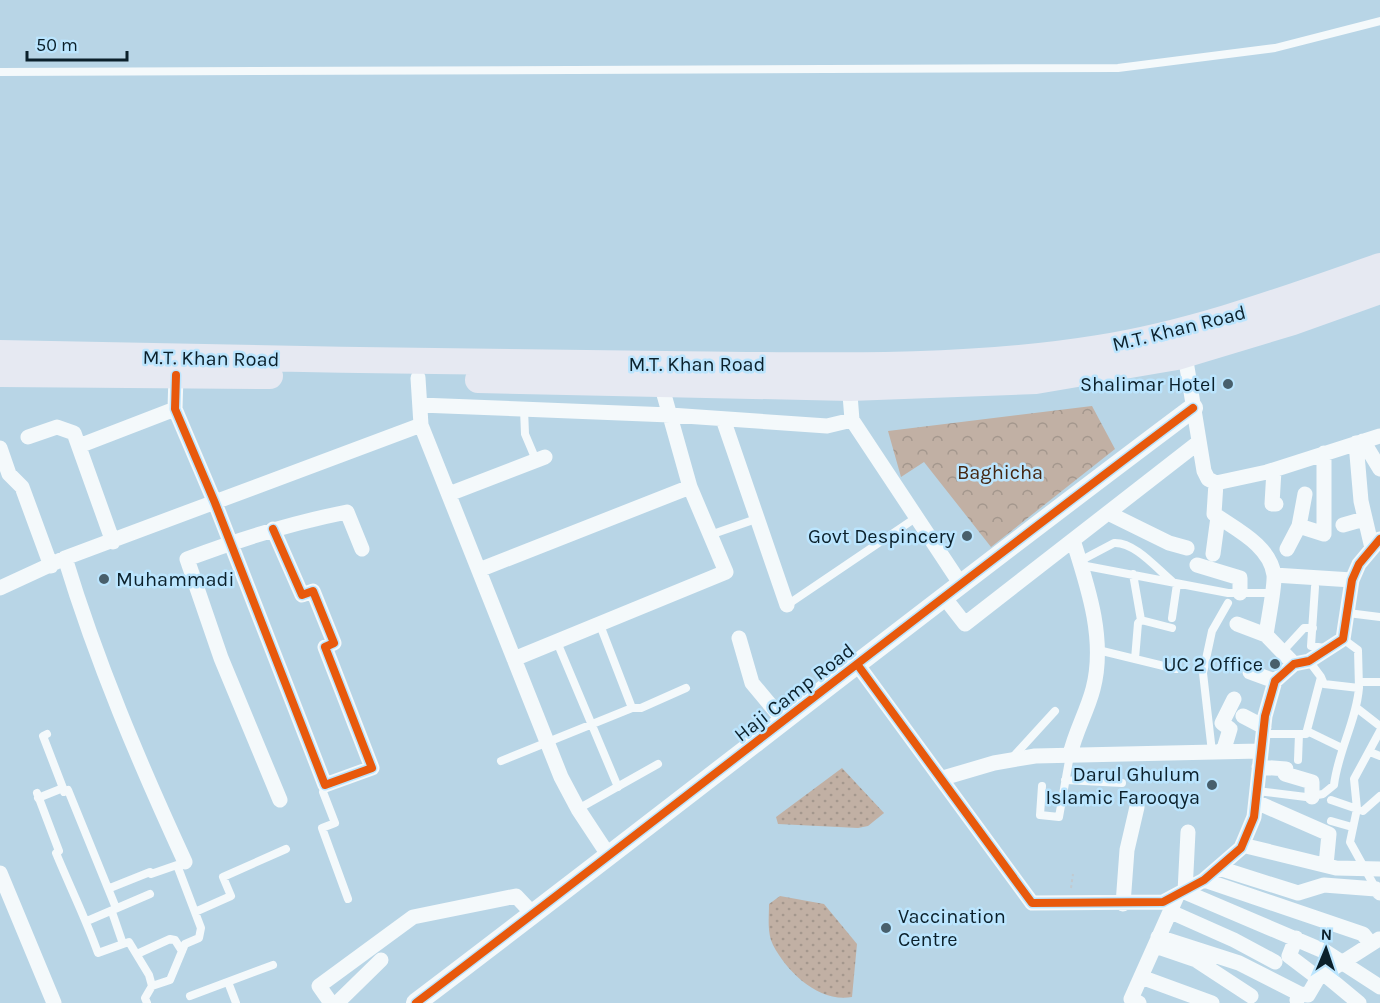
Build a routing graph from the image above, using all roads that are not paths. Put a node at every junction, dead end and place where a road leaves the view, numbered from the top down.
1 (1380, 21) edge
2 (0, 72) edge
3 (1380, 266) edge
4 (1380, 291) edge
5 (0, 353) edge
6 (1185, 355) junction
7 (0, 374) edge
8 (176, 375) junction
9 (849, 377) junction
10 (418, 378) junction
11 (661, 384) junction
12 (420, 405) junction
13 (1193, 408) junction
14 (175, 409) junction
15 (524, 410) junction
16 (670, 416) junction
17 (723, 419) junction
18 (852, 420) junction
19 (421, 425) junction
20 (1380, 436) edge
21 (28, 437) dead end
22 (1198, 442) junction
23 (1359, 442) junction
24 (80, 446) junction
25 (0, 448) edge
26 (1324, 453) junction
27 (540, 459) joint
28 (1378, 463) edge
29 (1274, 470) junction
30 (4, 471) edge
31 (1216, 483) junction
32 (690, 487) junction
33 (448, 494) junction
34 (1305, 494) dead end
35 (215, 503) junction
36 (1276, 504) dead end
37 (1108, 513) junction
38 (918, 516) junction
39 (1218, 517) junction
40 (759, 518) junction
41 (1364, 519) junction
42 (1343, 525) dead end
43 (1299, 526) junction
44 (273, 529) junction
45 (710, 535) junction
46 (1073, 540) junction
47 (113, 542) junction
48 (230, 542) junction
49 (1376, 544) edge
50 (1187, 548) dead end
51 (362, 549) dead end
52 (1287, 549) dead end
53 (1212, 554) dead end
54 (65, 558) junction
55 (1080, 563) junction
56 (1197, 565) dead end
57 (51, 566) junction
58 (479, 570) junction
59 (1132, 574) junction
60 (1274, 575) junction
61 (1352, 580) junction
62 (960, 583) junction
63 (1176, 584) junction
64 (1315, 587) dead end
65 (0, 588) edge
66 (1271, 593) junction
67 (944, 597) junction
68 (1234, 598) junction
69 (787, 605) joint
70 (1348, 613) junction
71 (1380, 617) edge
72 (1172, 618) dead end
73 (1141, 620) junction
74 (1236, 624) dead end
75 (600, 625) junction
76 (1172, 628) dead end
77 (1313, 628) junction
78 (1266, 634) junction
79 (739, 638) dead end
80 (1343, 639) junction
81 (557, 642) junction
82 (1329, 649) junction
83 (1098, 650) junction
84 (1282, 652) junction
85 (514, 659) junction
86 (1135, 659) junction
87 (1301, 662) junction
88 (857, 664) junction
89 (1176, 669) dead end
90 (1250, 672) dead end
91 (1321, 677) junction
92 (1275, 681) junction
93 (1380, 682) edge
94 (1359, 685) junction
95 (686, 688) dead end
96 (1234, 699) dead end
97 (632, 708) junction
98 (1358, 710) junction
99 (1055, 711) dead end
100 (1243, 716) dead end
101 (782, 719) junction
102 (591, 724) junction
103 (1380, 726) edge
104 (1263, 731) junction
105 (1380, 731) edge
106 (1303, 733) junction
107 (47, 734) dead end
108 (547, 742) junction
109 (1342, 748) junction
110 (1260, 751) junction
111 (1218, 752) junction
112 (1370, 752) junction
113 (1070, 755) junction
114 (1380, 756) edge
115 (1010, 760) junction
116 (1298, 760) dead end
117 (501, 761) dead end
118 (658, 764) dead end
119 (1258, 767) junction
120 (943, 778) junction
121 (1065, 780) junction
122 (1122, 783) dead end
123 (325, 785) junction
124 (1042, 786) dead end
125 (618, 787) junction
126 (63, 788) junction
127 (1256, 796) junction
128 (1380, 796) edge
129 (1311, 797) junction
130 (280, 800) dead end
131 (1331, 800) dead end
132 (1137, 807) dead end
133 (578, 809) junction
134 (1357, 809) junction
135 (1331, 821) dead end
136 (1306, 824) junction
137 (1352, 827) junction
138 (1188, 832) dead end
139 (1242, 845) junction
140 (286, 849) dead end
141 (609, 856) junction
142 (185, 862) dead end
143 (1326, 865) junction
144 (1219, 868) junction
145 (1373, 869) edge
146 (0, 873) edge
147 (1204, 880) junction
148 (110, 888) junction
149 (1378, 891) edge
150 (150, 894) dead end
151 (1181, 894) junction
152 (348, 899) dead end
153 (1124, 904) junction
154 (114, 910) junction
155 (195, 912) junction
156 (1171, 912) junction
157 (533, 914) junction
158 (87, 921) junction
159 (1380, 926) edge
160 (1296, 938) junction
161 (1372, 940) edge
162 (1156, 941) junction
163 (123, 944) junction
164 (182, 951) junction
165 (136, 954) junction
166 (381, 960) dead end
167 (1343, 962) junction
168 (1275, 963) dead end
169 (273, 965) dead end
170 (1321, 976) junction
171 (1141, 977) junction
172 (228, 982) junction
173 (152, 986) junction
174 (1380, 987) edge
175 (190, 996) dead end
176 (1251, 996) dead end
177 (1303, 999) edge
178 (54, 1003) edge
179 (147, 1003) edge
180 (237, 1003) edge
181 (331, 1003) edge
182 (337, 1003) edge
183 (416, 1003) edge
184 (1139, 1003) edge
185 (1212, 1003) edge
186 (1359, 1003) edge

1 - 2 lane
3 - 9 highway, M.T. Khan Road
4 - 6 highway, M.T. Khan Road
5 - 9 highway, M.T. Khan Road
6 - 9 highway, M.T. Khan Road
6 - 13 street
7 - 8 highway, M.T. Khan Road
8 - 10 highway, M.T. Khan Road
8 - 14 street
9 - 11 highway, M.T. Khan Road
9 - 18 street
10 - 11 highway, M.T. Khan Road
10 - 12 street
11 - 16 street
12 - 15 street
12 - 19 street
13 - 22 street
13 - 62 street, Haji Camp Road
14 - 24 street
14 - 35 street
15 - 16 street
15 - 27 lane
16 - 17 street
16 - 32 street
17 - 18 street
17 - 40 street
18 - 38 street
19 - 33 street
19 - 35 street
20 - 23 street
21 - 24 street
22 - 31 street
22 - 37 street
23 - 26 street
23 - 28 street
23 - 41 street
24 - 47 street
25 - 30 street
26 - 29 street
26 - 43 street
27 - 33 street
29 - 31 street
29 - 36 street
30 - 57 street
31 - 39 street
32 - 45 street
32 - 58 street
33 - 58 street
34 - 43 street
35 - 47 street
35 - 48 street
37 - 46 street
37 - 50 street
38 - 62 street
38 - 69 lane
39 - 53 street
39 - 60 street
40 - 45 lane
40 - 69 street
41 - 42 street
41 - 49 street
43 - 52 street
44 - 48 street
44 - 51 street
44 - 123 street
45 - 75 street
46 - 55 street
46 - 67 street
47 - 54 street
48 - 123 street
48 - 130 street
49 - 61 street
54 - 57 street
54 - 142 street
55 - 59 lane
55 - 63 lane
55 - 83 street
56 - 68 street
57 - 65 street
58 - 85 street
59 - 63 lane
59 - 73 lane
60 - 61 street
60 - 66 street
61 - 70 street
62 - 67 street, Haji Camp Road
63 - 68 lane
63 - 72 lane
64 - 77 lane
66 - 68 lane
66 - 78 street
67 - 88 street, Haji Camp Road
68 - 111 lane
70 - 71 lane
70 - 80 street
73 - 76 lane
73 - 86 lane
74 - 78 street
75 - 81 street
75 - 97 lane
77 - 82 lane
77 - 84 lane
78 - 84 street
79 - 101 street
80 - 82 street
80 - 94 lane
81 - 85 street
81 - 102 lane
82 - 87 street
83 - 86 lane
83 - 113 street
84 - 87 street
85 - 108 street
86 - 89 lane
87 - 91 lane
87 - 92 street
88 - 101 street, Haji Camp Road
88 - 120 street
90 - 92 street
91 - 94 lane
91 - 106 lane
92 - 104 street
93 - 94 lane
94 - 98 lane
95 - 97 lane
96 - 111 street
97 - 102 lane
98 - 103 lane
98 - 109 lane
99 - 115 lane
100 - 104 street
101 - 141 street, Haji Camp Road
102 - 108 lane
102 - 125 lane
104 - 106 lane
104 - 110 street
105 - 112 lane
106 - 109 lane
106 - 116 lane
107 - 126 lane
108 - 117 lane
108 - 133 street
109 - 129 lane
110 - 111 street
110 - 119 street
111 - 113 street
112 - 114 lane
112 - 134 lane
113 - 115 street
113 - 121 lane
115 - 120 street
118 - 125 lane
119 - 127 street
119 - 129 street
120 - 153 street
121 - 122 lane
121 - 124 lane
123 - 152 lane
125 - 133 lane
126 - 148 lane
126 - 158 lane
127 - 129 lane
127 - 136 street
127 - 139 street
128 - 134 lane
129 - 136 street
131 - 134 lane
132 - 153 street
133 - 141 street
134 - 137 lane
135 - 137 lane
136 - 143 street
137 - 145 lane
138 - 151 street
139 - 143 street
139 - 144 street
140 - 155 lane
141 - 157 street, Haji Camp Road
143 - 145 street
144 - 147 street
144 - 149 street
145 - 149 lane
146 - 178 street
147 - 151 street
147 - 161 street
148 - 154 lane
148 - 155 lane
150 - 154 lane
151 - 153 street
151 - 156 street
151 - 160 street
154 - 158 lane
154 - 163 lane
155 - 164 lane
156 - 162 street
156 - 168 street
157 - 181 street
157 - 183 street, Haji Camp Road
158 - 163 lane
159 - 161 street
160 - 167 street
160 - 170 street
161 - 167 street
162 - 171 street
162 - 176 street
162 - 177 street
163 - 165 lane
164 - 165 lane
164 - 173 lane
165 - 173 lane
166 - 182 street
167 - 170 street
167 - 174 street
169 - 172 lane
170 - 177 street
170 - 186 street
171 - 184 street
171 - 185 street
172 - 175 lane
172 - 180 lane
173 - 179 lane

